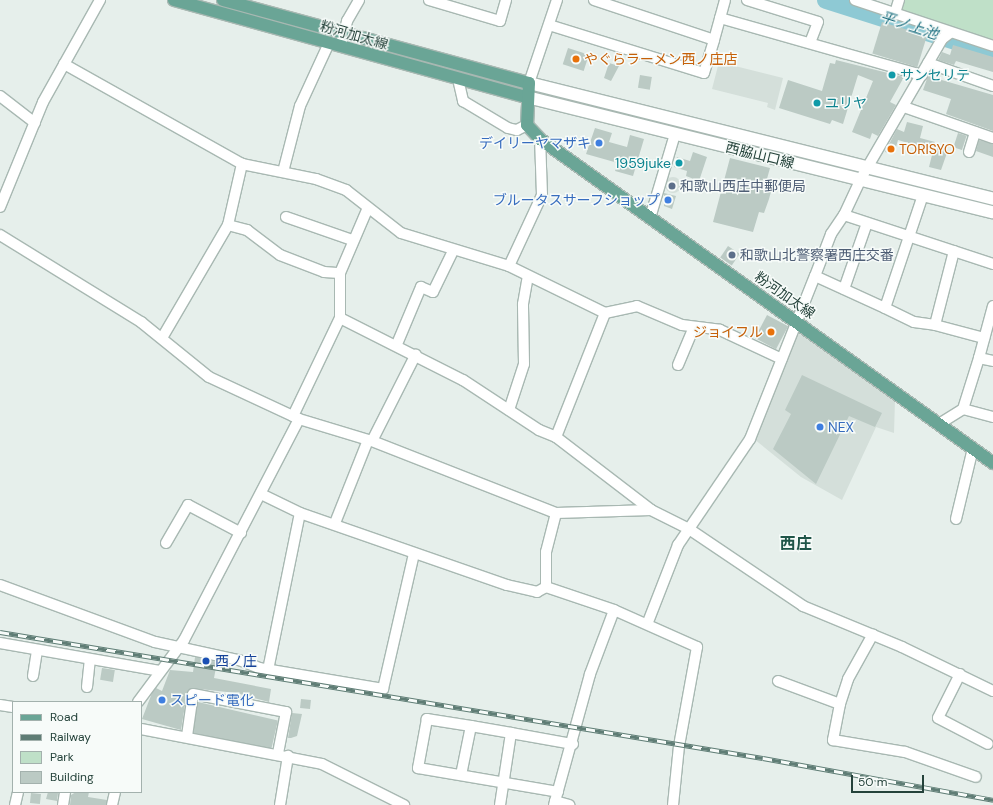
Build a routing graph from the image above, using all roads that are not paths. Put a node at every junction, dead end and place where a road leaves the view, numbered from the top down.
1 (100, 0) edge
2 (174, 0) edge
3 (224, 0) edge
4 (359, 0) edge
5 (429, 0) edge
6 (506, 0) edge
7 (557, 0) edge
8 (594, 0) edge
9 (725, 0) edge
10 (747, 0) edge
11 (855, 0) edge
12 (899, 0) edge
13 (895, 13) junction
14 (720, 18) junction
15 (549, 25) junction
16 (344, 33) junction
17 (946, 36) junction
18 (714, 40) junction
19 (810, 43) junction
20 (334, 44) junction
21 (993, 46) edge
22 (928, 63) junction
23 (64, 64) junction
24 (922, 75) junction
25 (458, 79) junction
26 (530, 84) junction
27 (993, 86) edge
28 (0, 96) edge
29 (527, 97) junction
30 (904, 108) junction
31 (35, 122) junction
32 (527, 125) junction
33 (975, 132) junction
34 (675, 134) junction
35 (993, 138) edge
36 (540, 139) junction
37 (969, 152) dead end
38 (242, 164) junction
39 (868, 167) junction
40 (283, 172) junction
41 (860, 180) junction
42 (923, 195) junction
43 (992, 196) edge
44 (0, 208) edge
45 (367, 210) junction
46 (993, 212) edge
47 (844, 215) junction
48 (286, 217) dead end
49 (650, 218) junction
50 (867, 223) junction
51 (228, 225) junction
52 (0, 235) edge
53 (909, 237) junction
54 (352, 240) junction
55 (453, 251) junction
56 (954, 251) junction
57 (993, 264) edge
58 (509, 266) junction
59 (340, 273) junction
60 (528, 276) junction
61 (815, 276) junction
62 (844, 289) junction
63 (993, 306) edge
64 (885, 308) junction
65 (605, 313) junction
66 (340, 318) junction
67 (795, 321) junction
68 (935, 325) junction
69 (694, 327) junction
70 (162, 338) junction
71 (984, 338) junction
72 (397, 344) junction
73 (416, 354) junction
74 (979, 358) junction
75 (782, 359) junction
76 (993, 361) edge
77 (678, 365) dead end
78 (963, 409) junction
79 (509, 410) junction
80 (993, 417) edge
81 (296, 418) junction
82 (939, 424) junction
83 (556, 437) junction
84 (370, 440) junction
85 (973, 448) junction
86 (993, 463) edge
87 (261, 494) junction
88 (651, 510) junction
89 (300, 513) junction
90 (556, 513) junction
91 (956, 519) dead end
92 (335, 523) junction
93 (689, 529) junction
94 (241, 533) junction
95 (166, 543) dead end
96 (414, 554) junction
97 (0, 585) edge
98 (546, 587) junction
99 (614, 610) junction
100 (648, 622) junction
101 (873, 634) junction
102 (0, 643) edge
103 (178, 647) junction
104 (37, 650) junction
105 (90, 659) junction
106 (268, 670) junction
107 (160, 671) junction
108 (960, 674) junction
109 (32, 676) dead end
110 (778, 682) dead end
111 (87, 686) dead end
112 (993, 691) edge
113 (139, 701) edge
114 (840, 704) junction
115 (0, 705) edge
116 (12, 707) edge
117 (471, 726) junction
118 (142, 729) edge
119 (511, 733) junction
120 (187, 736) junction
121 (573, 744) junction
122 (988, 744) dead end
123 (278, 753) junction
124 (288, 756) junction
125 (461, 775) junction
126 (976, 777) dead end
127 (504, 783) junction
128 (18, 793) edge
129 (66, 793) edge
130 (115, 793) edge
131 (556, 800) edge
132 (15, 805) edge
133 (63, 805) edge
134 (112, 805) edge
135 (280, 805) edge
136 (404, 805) edge
137 (500, 805) edge
138 (569, 805) edge
139 (673, 805) edge

1 - 23 street
2 - 20 main road, 粉河加太線
3 - 16 main road, 粉河加太線
4 - 16 street
5 - 6 street
7 - 15 street
8 - 18 street
9 - 14 street
10 - 19 street
11 - 13 street
12 - 13 street
13 - 17 street
14 - 18 street
14 - 19 street
15 - 18 street
15 - 26 street
16 - 20 street
16 - 26 main road, 粉河加太線
17 - 21 street
17 - 22 street
19 - 24 street
20 - 25 main road, 粉河加太線
20 - 40 street
22 - 24 street
22 - 27 street
23 - 31 street
23 - 38 street
24 - 30 street
25 - 29 main road, 粉河加太線
25 - 32 street
26 - 29 main road
26 - 39 street, 西脇山口線
28 - 31 street
29 - 32 main road
29 - 34 street, 西脇山口線
30 - 33 street
30 - 39 street
31 - 44 street
32 - 36 main road, 粉河加太線
33 - 35 street
33 - 37 street
34 - 41 street, 西脇山口線
34 - 49 street
36 - 49 main road, 粉河加太線
36 - 58 street
38 - 40 street
38 - 51 street
39 - 41 street
39 - 43 street, 西脇山口線
40 - 45 street
41 - 42 street, 西脇山口線
41 - 47 street
42 - 46 street, 西脇山口線
42 - 53 street
45 - 54 street
45 - 55 street
47 - 50 street
47 - 61 street
48 - 54 street
49 - 67 main road, 粉河加太線
50 - 53 street
50 - 62 street
51 - 59 street
51 - 70 street
52 - 70 street
53 - 56 street
53 - 64 street
54 - 59 street
55 - 58 street
55 - 72 street
56 - 57 street
56 - 68 street
58 - 60 street
59 - 66 street
60 - 65 street
60 - 79 street
61 - 62 street
61 - 67 street
62 - 64 street
63 - 71 street
64 - 68 street
65 - 69 street
65 - 83 street
66 - 72 street
66 - 81 street
67 - 75 street
67 - 82 main road, 粉河加太線
68 - 71 street
69 - 75 street
69 - 77 street
70 - 81 street
71 - 74 street
72 - 73 street
73 - 79 street
73 - 84 street
74 - 76 street
74 - 78 street
75 - 93 street
78 - 80 street
78 - 82 street
79 - 83 street
81 - 84 street
81 - 87 street
82 - 85 main road, 粉河加太線
83 - 88 street
84 - 90 street
84 - 92 street
85 - 86 main road, 粉河加太線
85 - 91 street
87 - 89 street
87 - 94 street
88 - 90 street
88 - 93 street
89 - 92 street
89 - 106 street
90 - 98 street
92 - 96 street
93 - 100 street
93 - 101 street
94 - 95 street
94 - 103 street
96 - 98 street
96 - 106 street
97 - 103 street
98 - 99 street
99 - 100 street
99 - 121 street
100 - 139 street
101 - 108 street
101 - 114 street
102 - 104 street
103 - 106 street
103 - 107 street
104 - 105 street
104 - 109 street
105 - 107 street
105 - 111 street
107 - 113 street
108 - 112 street
108 - 122 street
110 - 114 street
114 - 126 street
115 - 116 street
117 - 119 street
117 - 125 street
117 - 125 street
118 - 120 street
119 - 121 street
119 - 127 street
120 - 123 street
120 - 123 street
121 - 131 street
123 - 124 street
124 - 135 street
124 - 136 street
125 - 127 street
127 - 131 street
127 - 137 street
128 - 132 street
129 - 133 street
130 - 134 street
131 - 138 street

